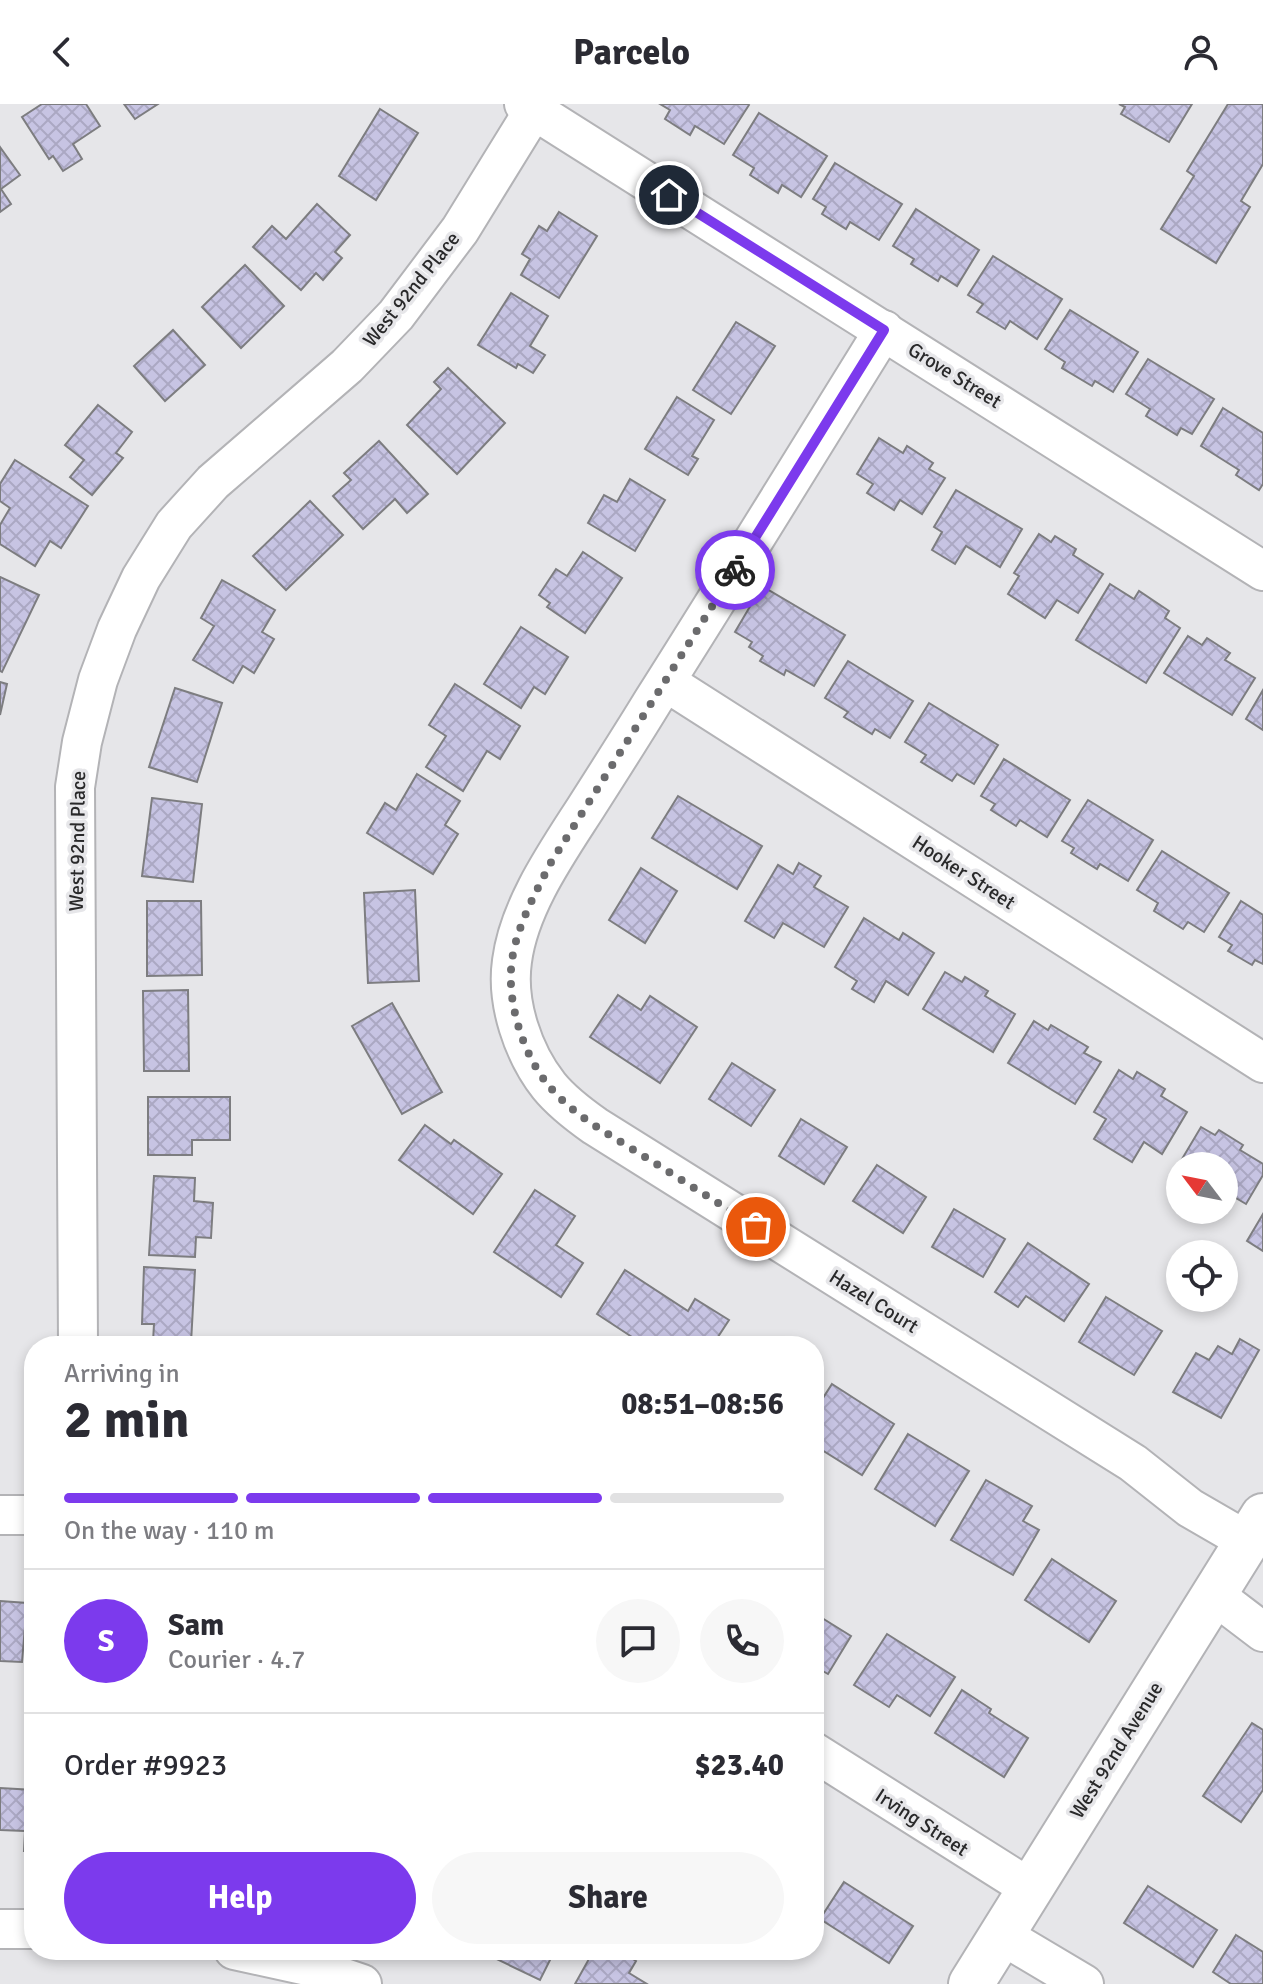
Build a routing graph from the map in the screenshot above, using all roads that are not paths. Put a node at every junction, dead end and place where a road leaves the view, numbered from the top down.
1 (529, 107) edge
2 (884, 330) junction
3 (1263, 571) edge
4 (666, 682) junction
5 (1263, 1063) edge
6 (78, 1336) edge
7 (0, 1515) edge
8 (24, 1515) edge
9 (1255, 1529) edge
10 (1213, 1594) junction
11 (1263, 1632) edge
12 (824, 1758) edge
13 (1031, 1889) junction
14 (0, 1929) edge
15 (24, 1929) edge
16 (1003, 1936) junction
17 (280, 1960) edge
18 (362, 1984) edge
19 (971, 1984) edge
20 (1084, 1984) edge

1 - 2 street, Grove Street
1 - 6 street, West 92nd Place
2 - 3 street, Grove Street
2 - 4 street, Hazel Court
4 - 5 street, Hooker Street
4 - 9 street, Hazel Court
7 - 8 street
9 - 10 main road, West 92nd Avenue
10 - 11 street
10 - 13 main road, West 92nd Avenue
12 - 13 street, Irving Street
13 - 16 main road, West 92nd Avenue
14 - 15 street
16 - 19 main road, West 92nd Avenue
16 - 20 street
17 - 18 street

